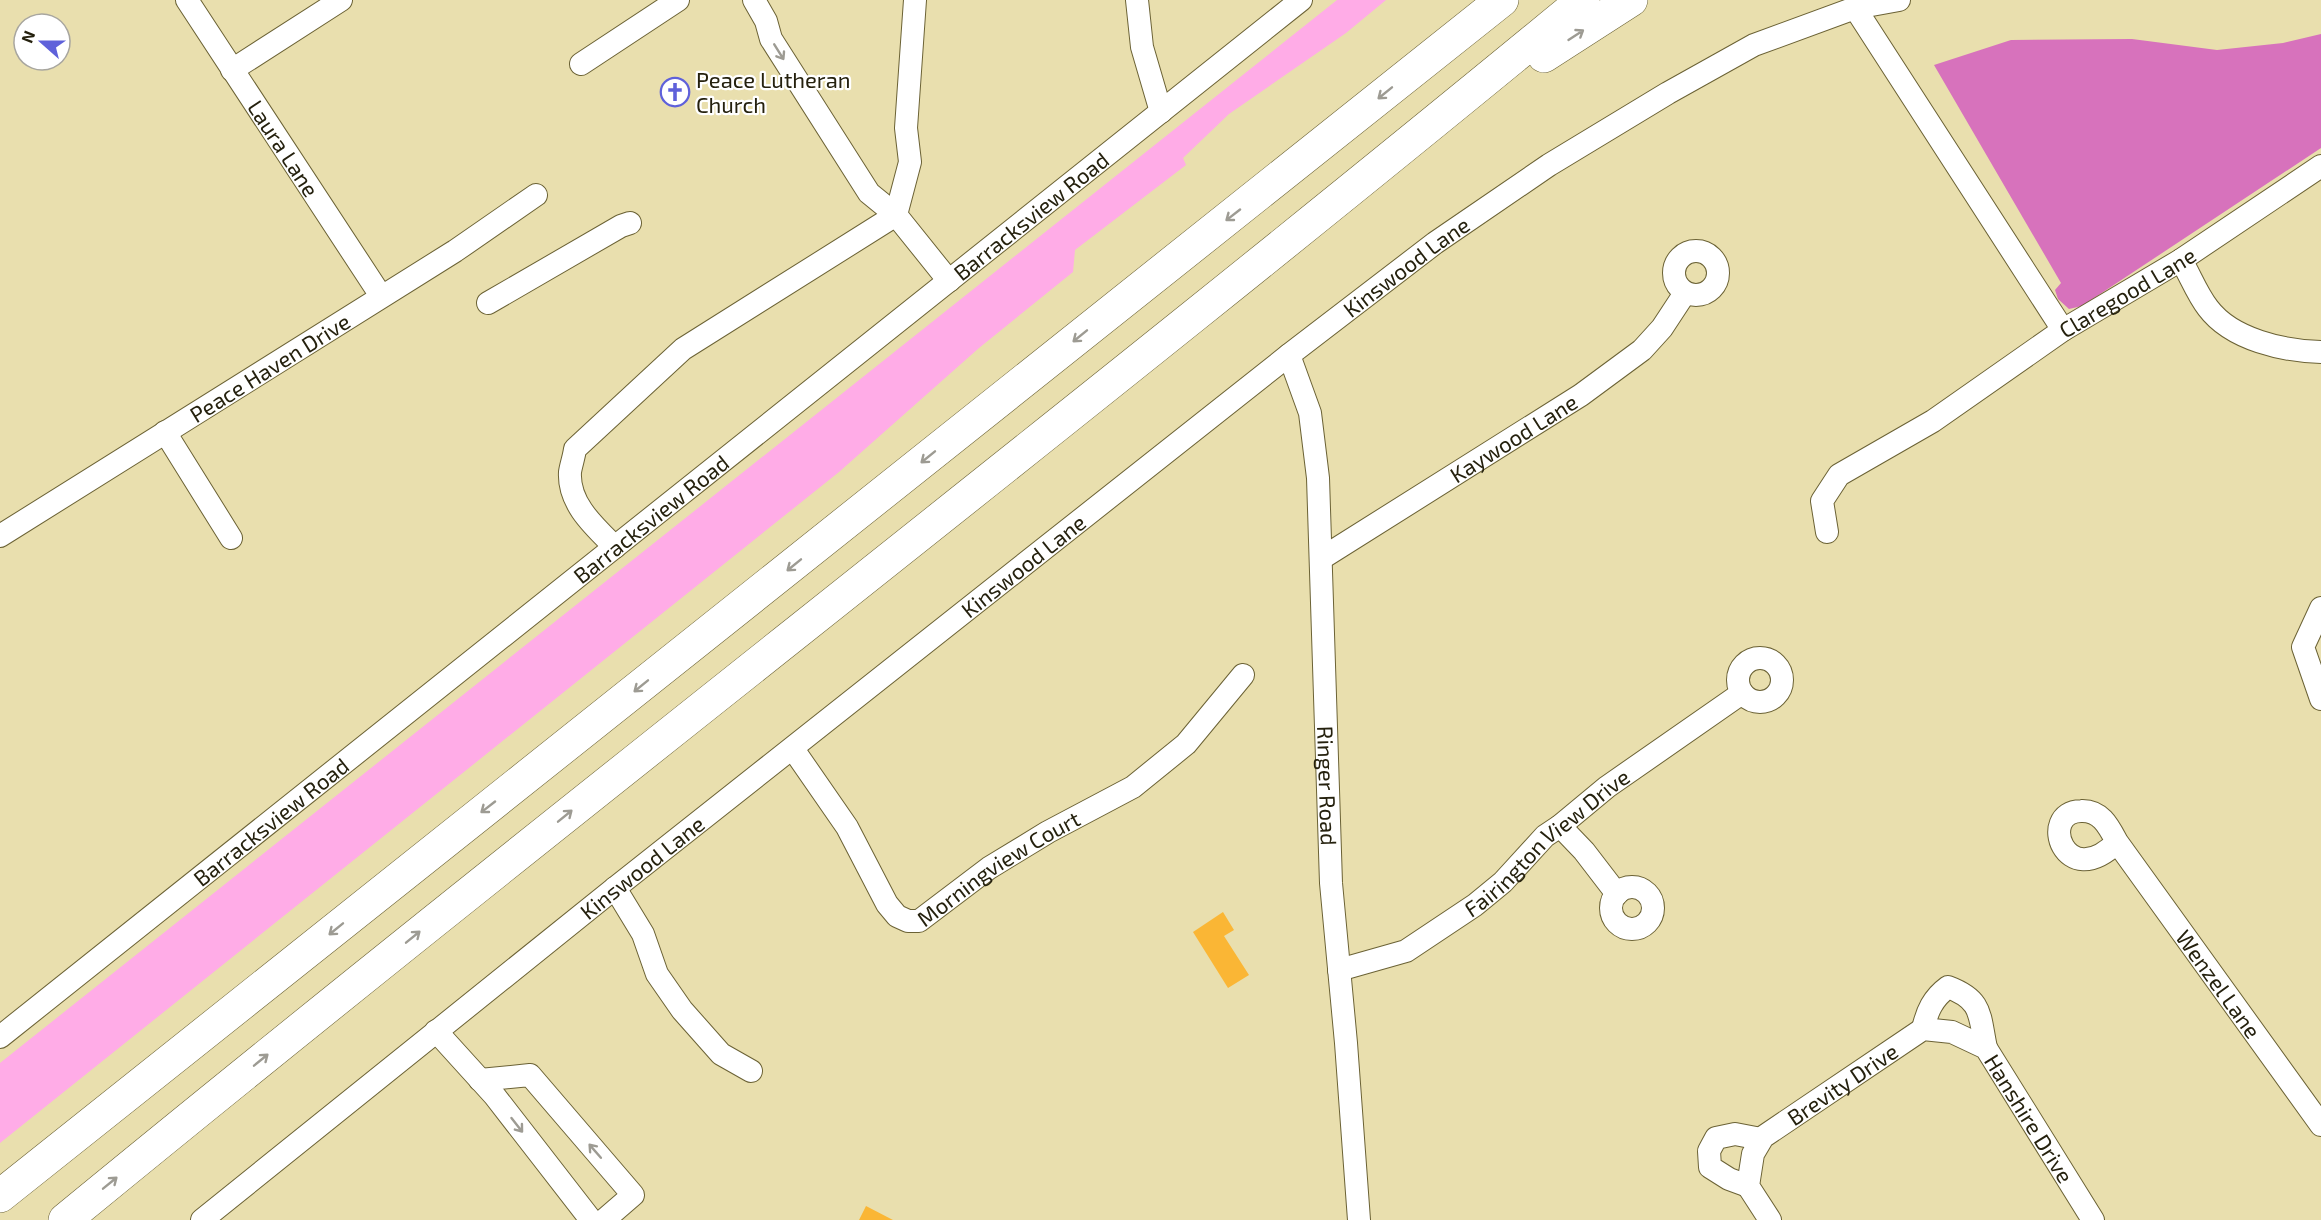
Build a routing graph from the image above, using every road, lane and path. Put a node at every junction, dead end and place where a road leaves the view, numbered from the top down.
1 (187, 0) edge
2 (341, 0) edge
3 (678, 0) edge
4 (754, 0) edge
5 (915, 0) edge
6 (1137, 0) edge
7 (1301, 0) edge
8 (1478, 0) edge
9 (1502, 0) edge
10 (1583, 0) edge
11 (1631, 0) edge
12 (1899, 0) edge
13 (1855, 8) junction
14 (1431, 57) junction
15 (581, 64) dead end
16 (232, 70) junction
17 (1161, 112) junction
18 (1404, 148) junction
19 (2321, 166) edge
20 (536, 195) dead end
21 (896, 215) junction
22 (630, 223) dead end
23 (2181, 260) junction
24 (949, 281) junction
25 (1685, 293) dead end
26 (381, 296) junction
27 (488, 303) dead end
28 (2063, 330) junction
29 (2321, 352) edge
30 (1289, 355) junction
31 (165, 432) junction
32 (1827, 532) dead end
33 (0, 536) edge
34 (231, 538) dead end
35 (615, 547) junction
36 (1322, 558) junction
37 (2321, 609) edge
38 (1244, 675) dead end
39 (1742, 693) dead end
40 (2321, 699) edge
41 (794, 749) junction
42 (1560, 826) junction
43 (2117, 842) dead end
44 (615, 888) junction
45 (1617, 894) dead end
46 (1339, 970) junction
47 (1923, 1029) junction
48 (436, 1031) junction
49 (1952, 1032) joint
50 (0, 1037) edge
51 (1986, 1048) junction
52 (751, 1071) dead end
53 (480, 1080) junction
54 (2321, 1125) edge
55 (1761, 1139) junction
56 (1748, 1186) junction
57 (0, 1196) edge
58 (65, 1220) edge
59 (202, 1220) edge
60 (591, 1220) edge
61 (604, 1220) edge
62 (1359, 1220) edge
63 (1770, 1220) edge
64 (2093, 1220) edge

1 - 16 street, Laura Lane
2 - 16 street
3 - 15 street
4 -> 21 street
5 - 21 street
6 - 17 street
7 - 17 street, Barracksview Road
8 - 14 highway
9 - 14 highway
10 - 18 highway
18 -> 11 highway
12 - 13 street, Kinswood Lane
13 - 28 street
13 - 30 street, Kinswood Lane
14 -> 57 highway
16 - 26 street, Laura Lane
17 - 24 street, Barracksview Road
58 -> 18 highway
19 - 23 street, Claregood Lane
20 - 26 street, Peace Haven Drive
21 - 24 street
21 - 35 street
22 - 27 street
23 - 28 street, Claregood Lane
23 - 29 street
24 - 35 street, Barracksview Road
25 - 36 street, Kaywood Lane
26 - 31 street, Peace Haven Drive
28 - 32 street, Claregood Lane
30 - 36 street, Ringer Road
30 - 41 street, Kinswood Lane
31 - 33 street, Peace Haven Drive
31 - 34 street
35 - 50 street, Barracksview Road
36 - 46 street, Ringer Road
37 - 40 street
38 - 41 street, Morningview Court
39 - 42 street, Fairington View Drive
41 - 44 street, Kinswood Lane
42 - 45 street
42 - 46 street, Fairington View Drive
43 - 54 street, Wenzel Lane
44 - 48 street, Kinswood Lane
44 - 52 street
46 - 62 street, Ringer Road
47 - 49 street, Brevity Drive
47 - 51 street, Brevity Drive
47 - 55 street, Brevity Drive
48 - 53 street
48 - 59 street, Kinswood Lane
49 - 51 street, Hanshire Drive
51 - 64 street, Hanshire Drive
53 -> 60 street
61 -> 53 street
55 - 56 street, Brevity Drive
55 - 56 street, Brevity Drive
56 - 63 street

